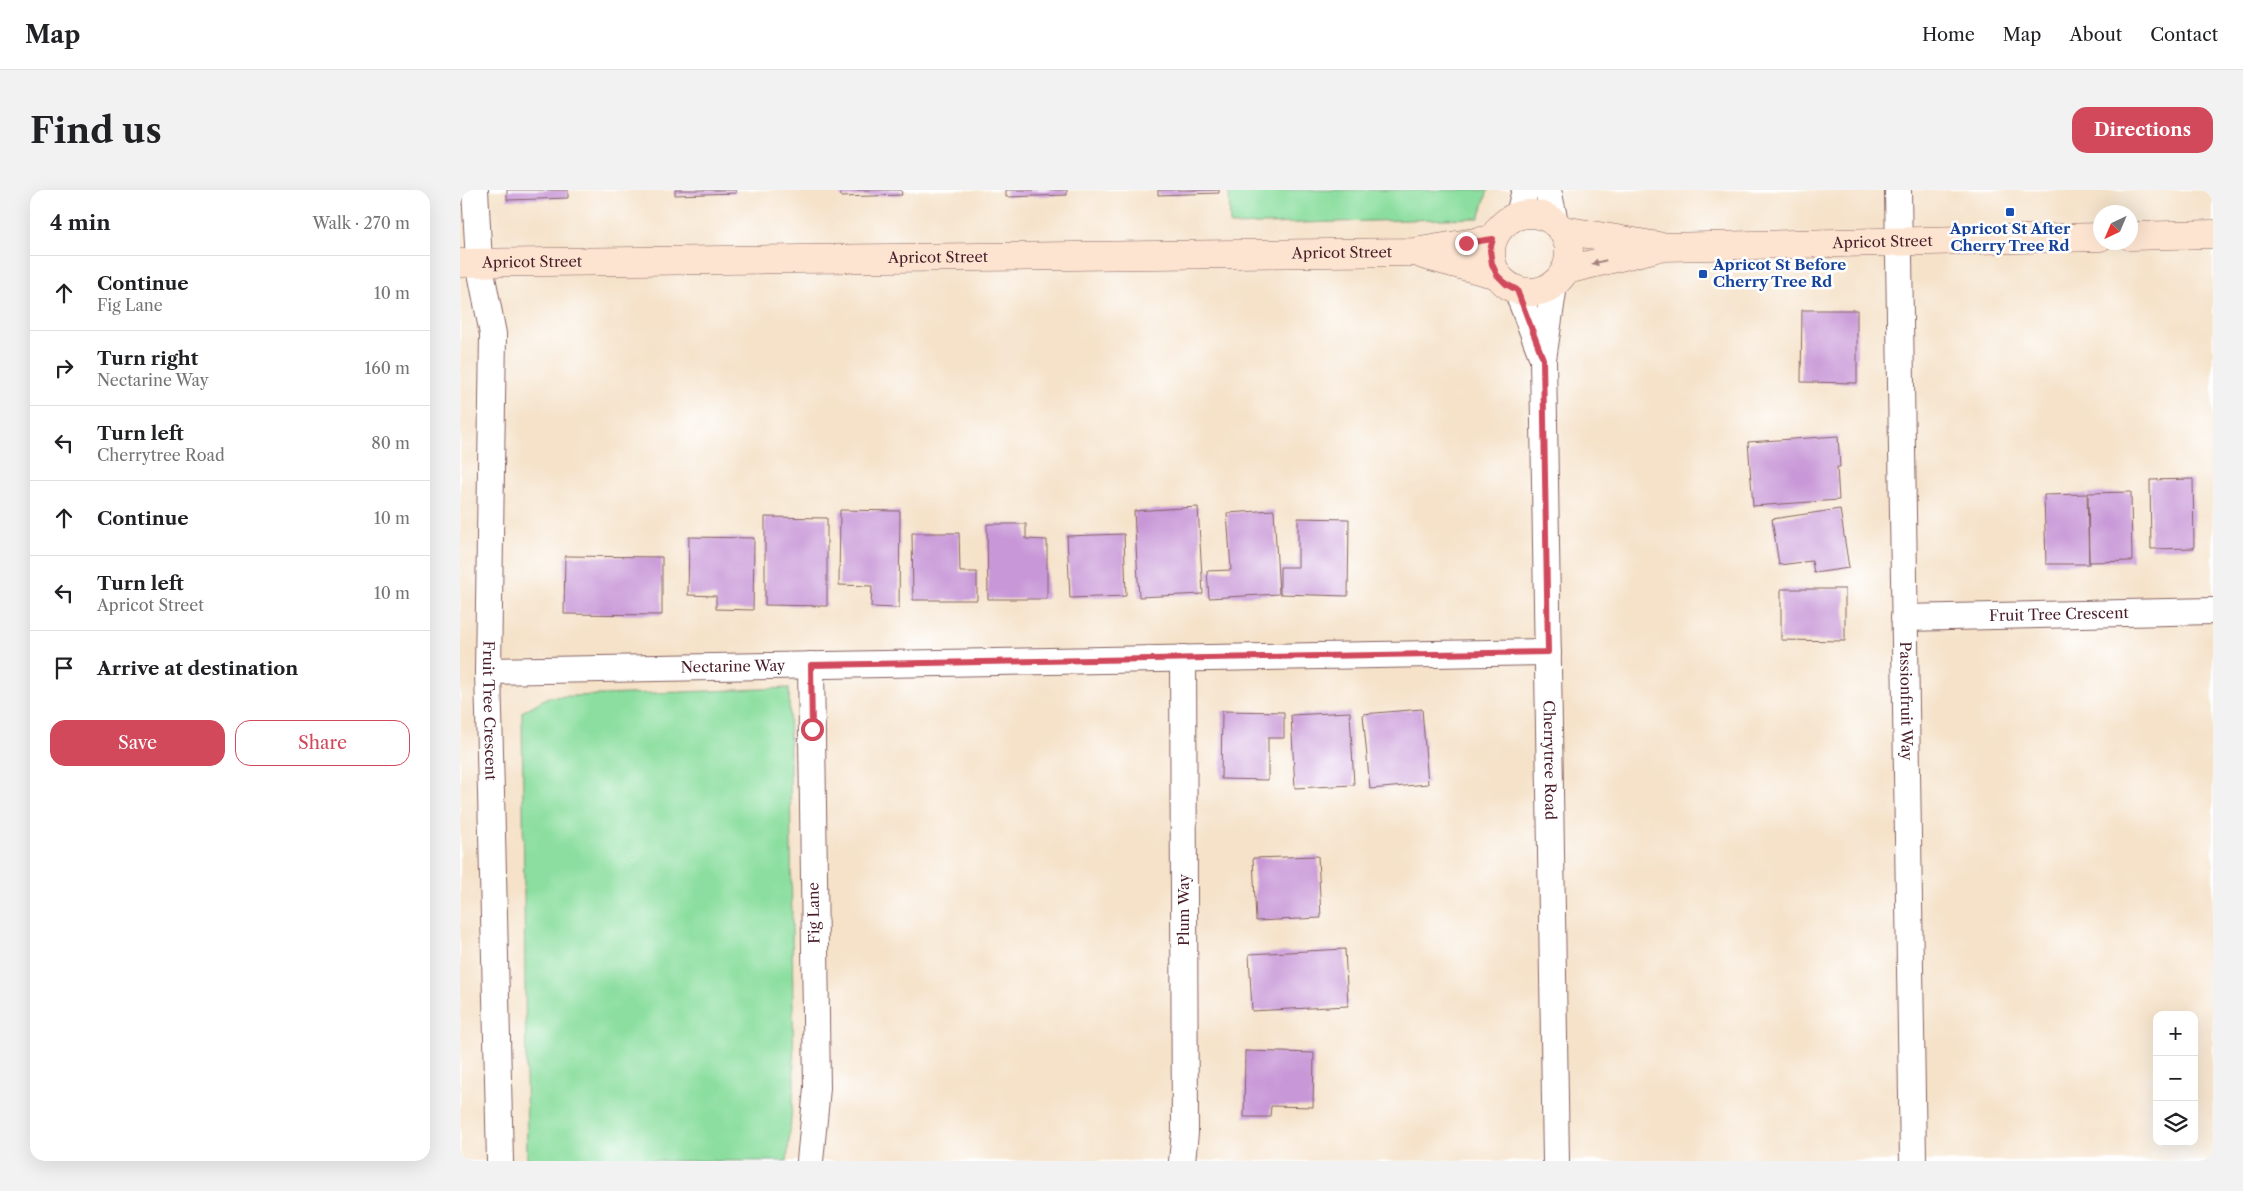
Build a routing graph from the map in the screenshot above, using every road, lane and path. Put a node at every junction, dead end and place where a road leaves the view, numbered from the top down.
1 (475, 190) edge
2 (1548, 190) edge
3 (1898, 190) edge
4 (1522, 202) edge
5 (1559, 226) junction
6 (2213, 234) edge
7 (2138, 236) edge
8 (2093, 237) edge
9 (1493, 239) junction
10 (1899, 241) junction
11 (1664, 247) junction
12 (1414, 252) junction
13 (469, 262) edge
14 (1560, 278) junction
15 (1507, 283) junction
16 (1543, 359) junction
17 (2213, 611) edge
18 (1904, 618) junction
19 (1548, 652) junction
20 (1183, 658) junction
21 (811, 665) junction
22 (488, 671) junction
23 (500, 1161) edge
24 (810, 1161) edge
25 (1182, 1161) edge
26 (1556, 1161) edge
27 (1913, 1161) edge

1 - 13 street, Fruit Tree Crescent
2 - 5 street
3 - 10 street, Passionfruit Way
4 - 5 street
4 - 9 street
5 - 11 street, Apricot Street
5 - 14 street
6 - 7 street
8 - 10 street, Apricot Street
9 - 12 street, Apricot Street
9 - 15 street
10 - 11 street, Apricot Street
10 - 18 street, Passionfruit Way
11 -> 14 street, Apricot Street
12 - 13 street, Apricot Street
12 - 15 street, Apricot Street
13 - 22 street, Fruit Tree Crescent
14 - 15 street
14 - 16 street, Cherrytree Road
15 - 16 street, Cherrytree Road
16 - 19 street, Cherrytree Road
17 - 18 street, Fruit Tree Crescent
18 - 27 street, Passionfruit Way
19 - 20 street, Nectarine Way
19 - 26 street, Cherrytree Road
20 - 21 street, Nectarine Way
20 - 25 street, Plum Way
21 - 22 street, Nectarine Way
21 - 24 street, Fig Lane
22 - 23 street, Fruit Tree Crescent

